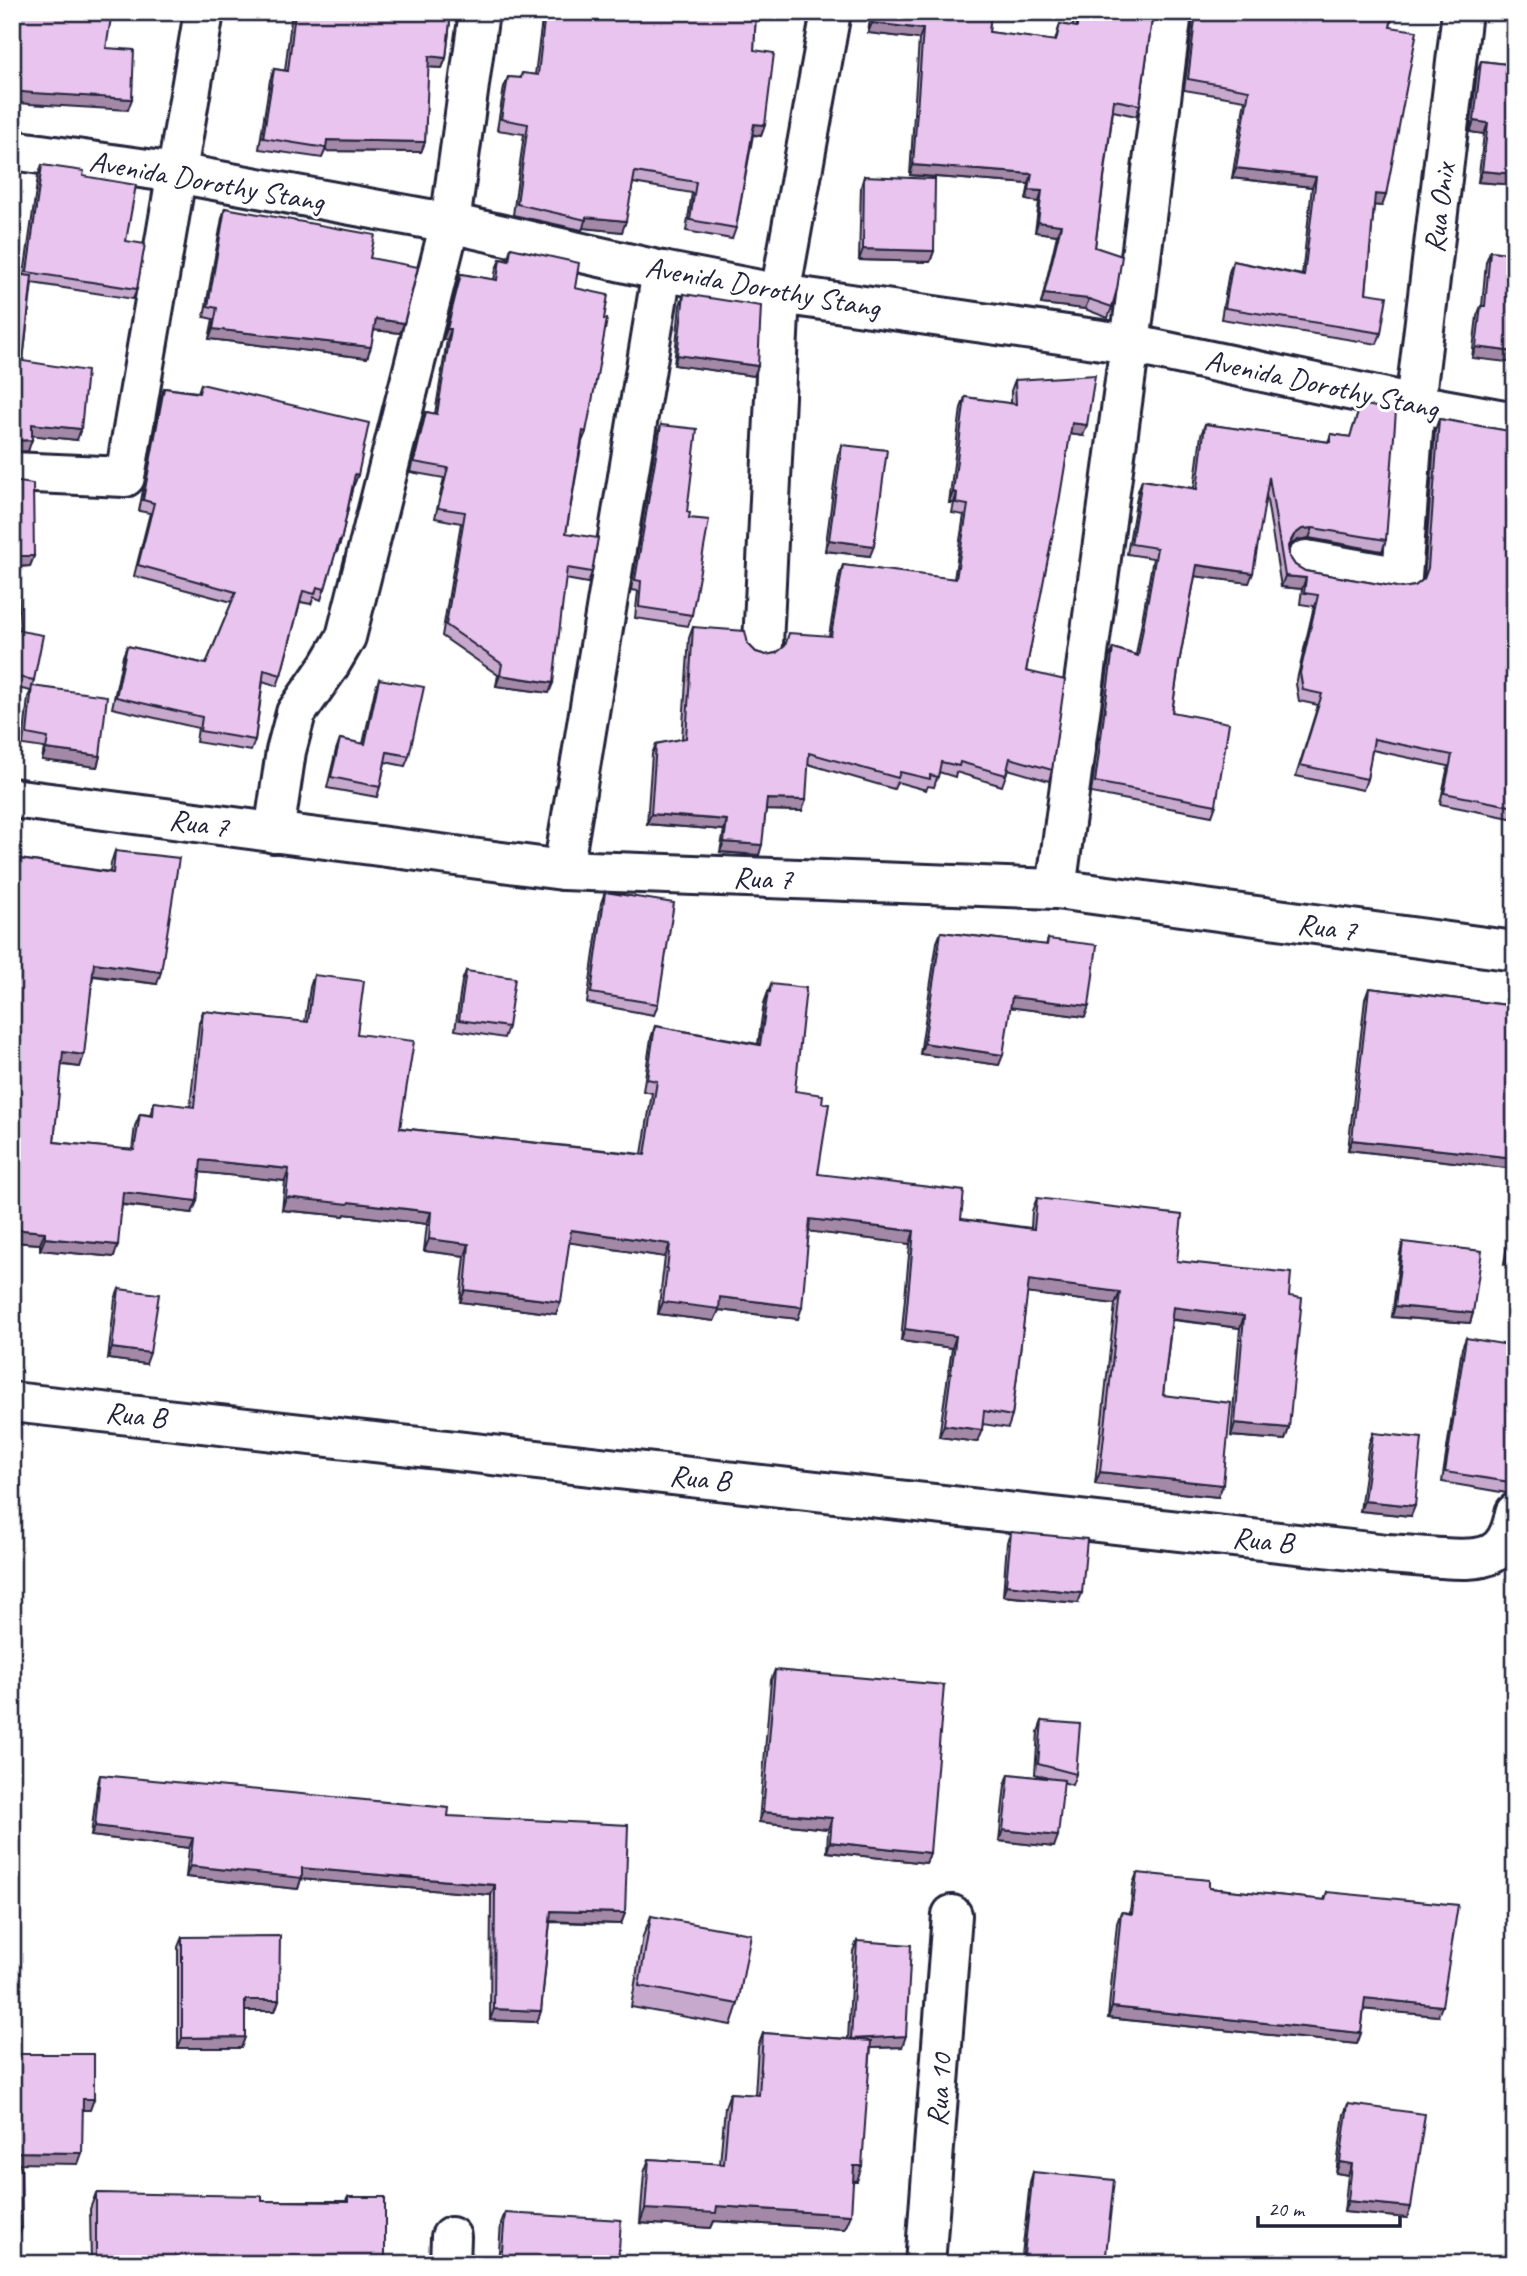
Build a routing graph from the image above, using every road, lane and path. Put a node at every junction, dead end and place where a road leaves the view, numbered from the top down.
1 (204, 12) edge
2 (479, 12) edge
3 (831, 12) edge
4 (1172, 12) edge
5 (1462, 12) edge
6 (12, 150) edge
7 (176, 173) junction
8 (450, 223) junction
9 (662, 271) junction
10 (780, 293) junction
11 (1130, 344) junction
12 (1415, 404) junction
13 (1515, 422) edge
14 (12, 472) edge
15 (1306, 561) dead end
16 (763, 644) dead end
17 (12, 798) edge
18 (274, 833) junction
19 (563, 870) junction
20 (1056, 889) junction
21 (1515, 951) edge
22 (12, 1402) edge
23 (1515, 1513) edge
24 (952, 1915) dead end
25 (925, 2264) edge

1 - 7 street
2 - 8 street
3 - 10 street
4 - 11 street
5 - 12 street, Rua Onix
6 - 7 street, Avenida Dorothy Stang
7 - 8 street, Avenida Dorothy Stang
7 - 14 street
8 - 9 street, Avenida Dorothy Stang
8 - 18 street
9 - 10 street, Avenida Dorothy Stang
9 - 19 street
10 - 11 street, Avenida Dorothy Stang
10 - 16 street
11 - 12 street, Avenida Dorothy Stang
11 - 20 street
12 - 13 street, Avenida Dorothy Stang
12 - 15 street, Rua Onix
17 - 18 street, Rua 7
18 - 19 street, Rua 7
19 - 20 street, Rua 7
20 - 21 street, Rua 7
22 - 23 street, Rua B
24 - 25 street, Rua 10

